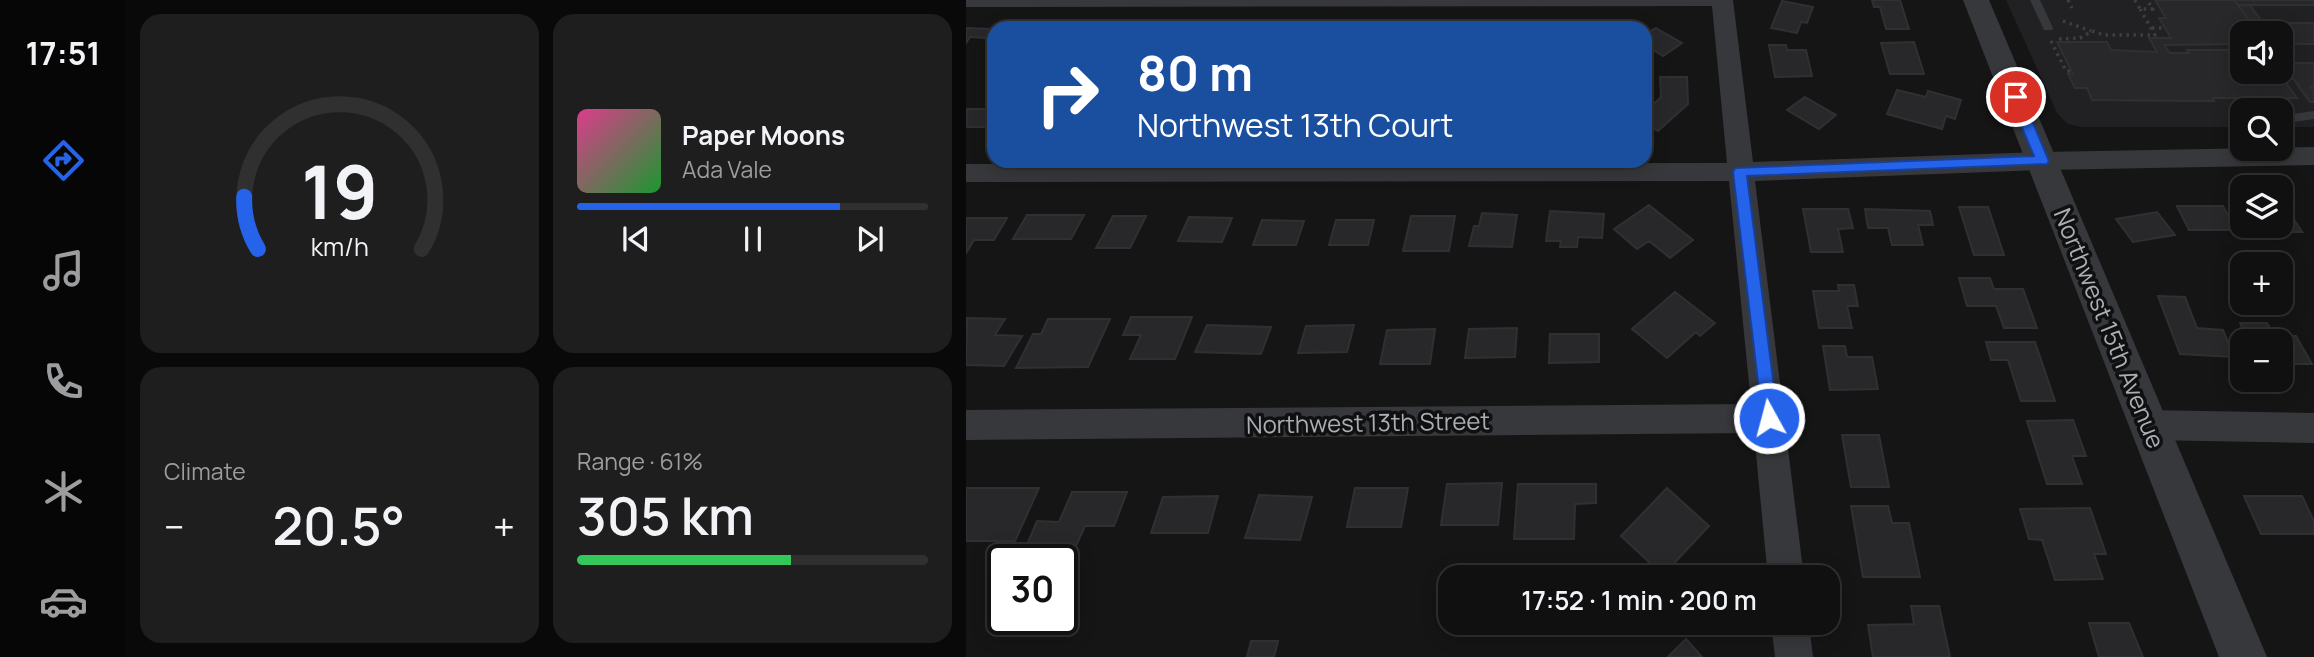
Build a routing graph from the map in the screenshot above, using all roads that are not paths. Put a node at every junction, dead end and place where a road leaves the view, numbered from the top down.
1 (1722, 0) edge
2 (1976, 0) edge
3 (2035, 0) edge
4 (966, 1) edge
5 (2046, 24) road end
6 (2314, 115) edge
7 (2293, 118) edge
8 (2230, 154) edge
9 (2293, 155) edge
10 (2314, 156) edge
11 (2043, 161) junction
12 (1740, 172) junction
13 (966, 173) edge
14 (1769, 418) junction
15 (966, 425) edge
16 (2148, 425) junction
17 (2314, 428) edge
18 (1785, 565) edge
19 (1791, 635) edge
20 (1794, 657) edge
21 (2243, 657) edge

1 - 4 street
1 - 12 street
2 - 11 street, Northwest 15th Avenue
3 - 5 lane
6 - 7 lane
8 - 11 street
9 - 10 street
11 - 12 street
11 - 16 street, Northwest 15th Avenue
12 - 13 street
12 - 14 street
14 - 15 street, Northwest 13th Street
14 - 18 street
16 - 17 street
16 - 21 street, Northwest 15th Avenue
19 - 20 street

